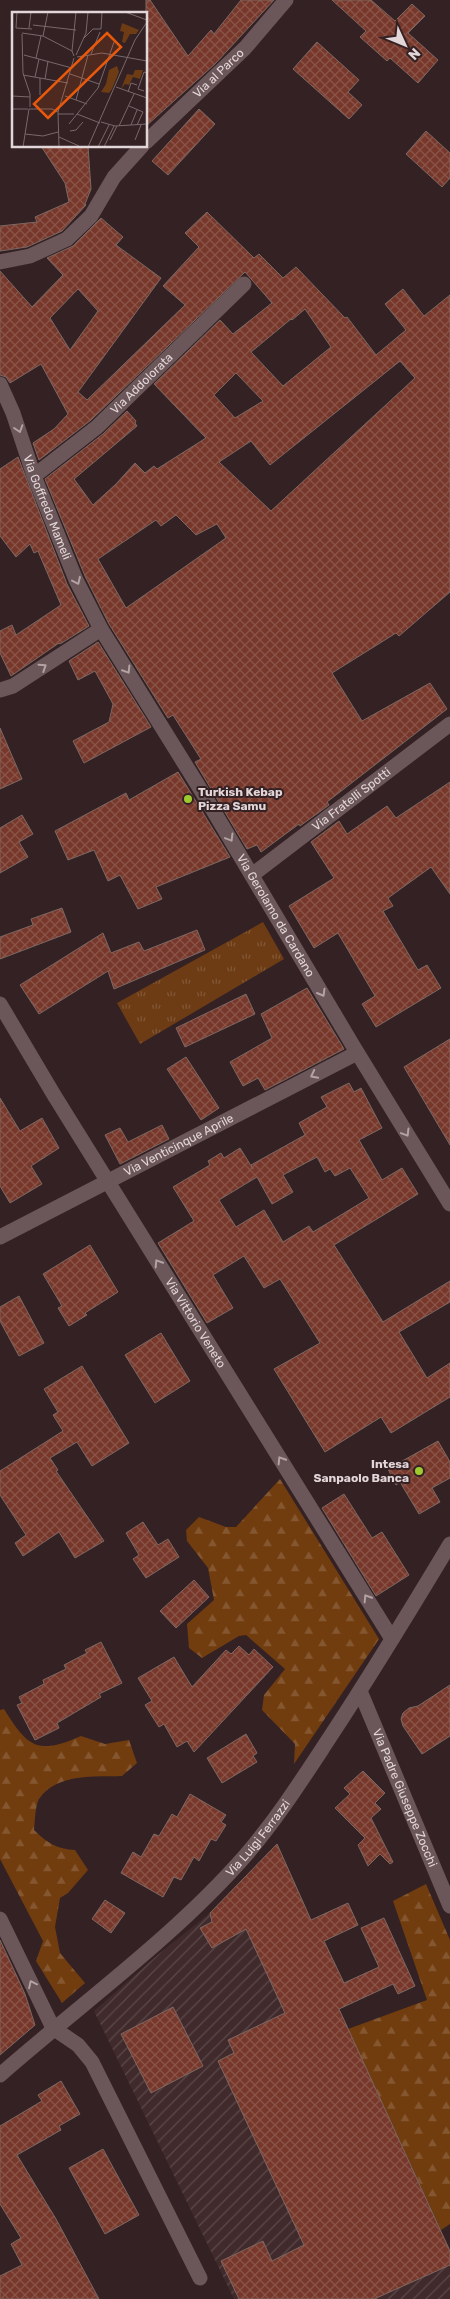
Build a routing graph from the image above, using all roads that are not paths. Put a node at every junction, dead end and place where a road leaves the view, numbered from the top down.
1 (286, 0) edge
2 (148, 140) edge
3 (140, 148) edge
4 (0, 262) edge
5 (244, 284) dead end
6 (0, 384) edge
7 (34, 476) junction
8 (101, 629) junction
9 (0, 690) edge
10 (450, 724) edge
11 (252, 875) junction
12 (0, 1004) edge
13 (357, 1053) junction
14 (107, 1181) junction
15 (444, 1182) edge
16 (450, 1204) edge
17 (0, 1237) edge
18 (450, 1544) edge
19 (392, 1640) junction
20 (360, 1691) junction
21 (450, 1906) edge
22 (0, 1919) edge
23 (53, 2028) junction
24 (0, 2075) edge
25 (200, 2278) dead end

1 - 2 street, Via al Parco
3 - 4 street
5 - 7 street, Via Addolorata
6 -> 7 street, Via Goffredo Mameli
7 -> 8 street, Via Goffredo Mameli
9 -> 8 street
8 -> 11 street, Via Gerolamo da Cardano
10 - 11 street, Via Fratelli Spotti
11 -> 13 street, Via Gerolamo da Cardano
12 - 14 street, Via Vittorio Veneto
13 -> 14 street, Via Venticinque Aprile
13 -> 15 street, Via Gerolamo da Cardano
14 - 17 street, Via Venticinque Aprile
19 -> 14 street, Via Vittorio Veneto
15 - 16 street, Via Gerolamo da Cardano
18 - 19 street, Via Luigi Ferrazzi
19 - 20 street, Via Luigi Ferrazzi
20 - 21 street, Via Padre Giuseppe Zocchi
20 - 23 street, Via Luigi Ferrazzi
23 -> 22 street
23 - 24 street, Via Luigi Ferrazzi
23 - 25 street

